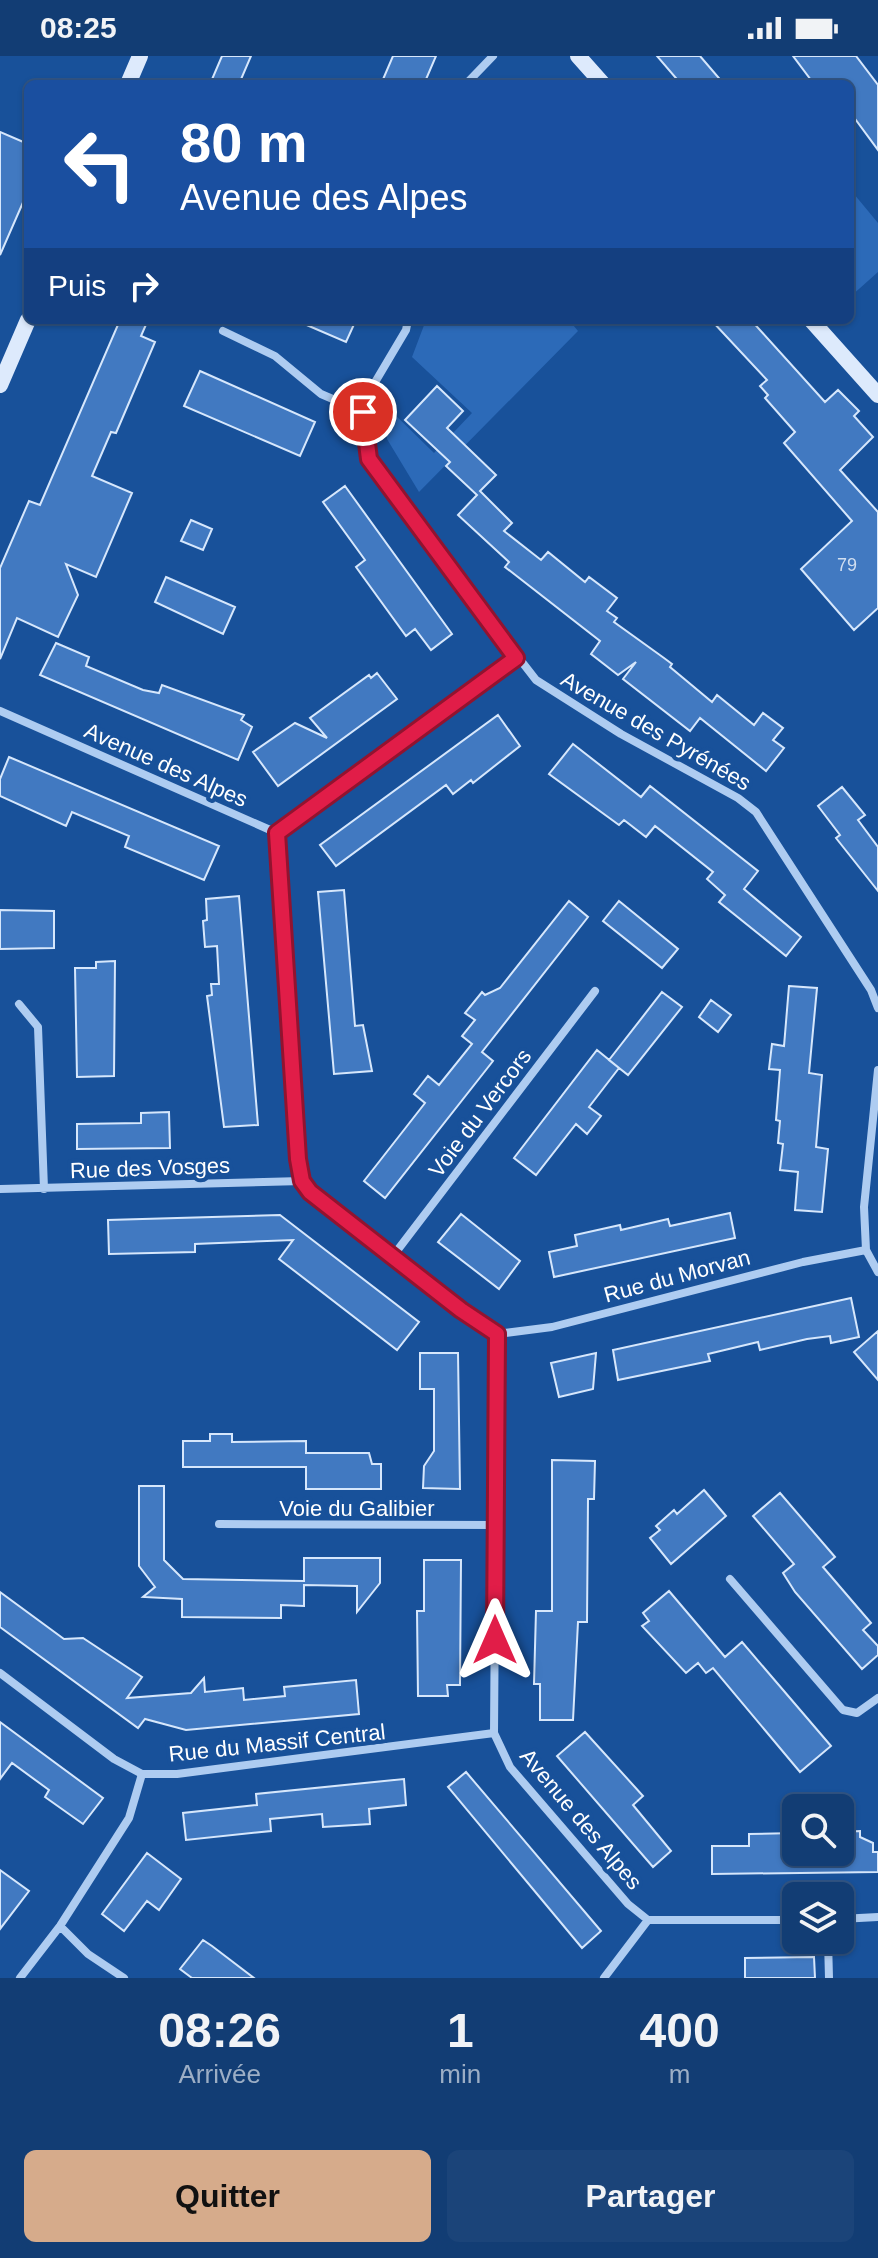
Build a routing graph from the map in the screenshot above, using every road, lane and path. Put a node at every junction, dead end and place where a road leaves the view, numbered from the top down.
1 (140, 56) edge
2 (493, 56) edge
3 (578, 56) edge
4 (130, 80) edge
5 (470, 80) edge
6 (599, 80) edge
7 (26, 324) edge
8 (407, 324) edge
9 (815, 324) edge
10 (223, 331) dead end
11 (0, 385) edge
12 (878, 395) edge
13 (363, 412) junction
14 (516, 658) junction
15 (0, 711) edge
16 (277, 833) junction
17 (595, 991) dead end
18 (19, 1004) dead end
19 (878, 1008) edge
20 (878, 1070) edge
21 (302, 1181) junction
22 (0, 1189) edge
23 (44, 1189) junction
24 (866, 1250) junction
25 (393, 1256) junction
26 (878, 1272) edge
27 (497, 1334) junction
28 (219, 1524) dead end
29 (496, 1525) junction
30 (730, 1579) dead end
31 (0, 1673) edge
32 (878, 1698) edge
33 (494, 1733) junction
34 (142, 1774) junction
35 (878, 1917) edge
36 (854, 1918) edge
37 (648, 1920) junction
38 (782, 1920) edge
39 (60, 1926) junction
40 (828, 1954) edge
41 (20, 1978) edge
42 (124, 1978) edge
43 (604, 1978) edge
44 (829, 1978) edge

1 - 4 main road
2 - 5 street
3 - 6 main road
7 - 11 main road
8 - 13 street
9 - 12 main road
10 - 13 street
13 - 14 street, Avenue des Pyrénées
14 - 16 street
14 - 19 street, Avenue des Pyrénées
15 - 16 street, Avenue des Alpes
16 - 21 street
17 - 25 street, Voie du Vercors
18 - 23 street
20 - 24 street
21 - 23 street, Rue des Vosges
21 - 25 street
22 - 23 street, Rue des Vosges
24 - 26 street
24 - 27 street, Rue du Morvan
25 - 27 street
27 - 29 street, Avenue des Alpes
28 - 29 street, Voie du Galibier
29 - 33 street, Avenue des Alpes
30 - 32 street
31 - 34 street, Rue du Massif Central
33 - 34 street, Rue du Massif Central
33 - 37 street, Avenue des Alpes
34 - 39 street
35 - 36 street
37 - 38 street, Avenue des Alpes
37 - 43 street
39 - 41 street
39 - 42 street
40 - 44 street

